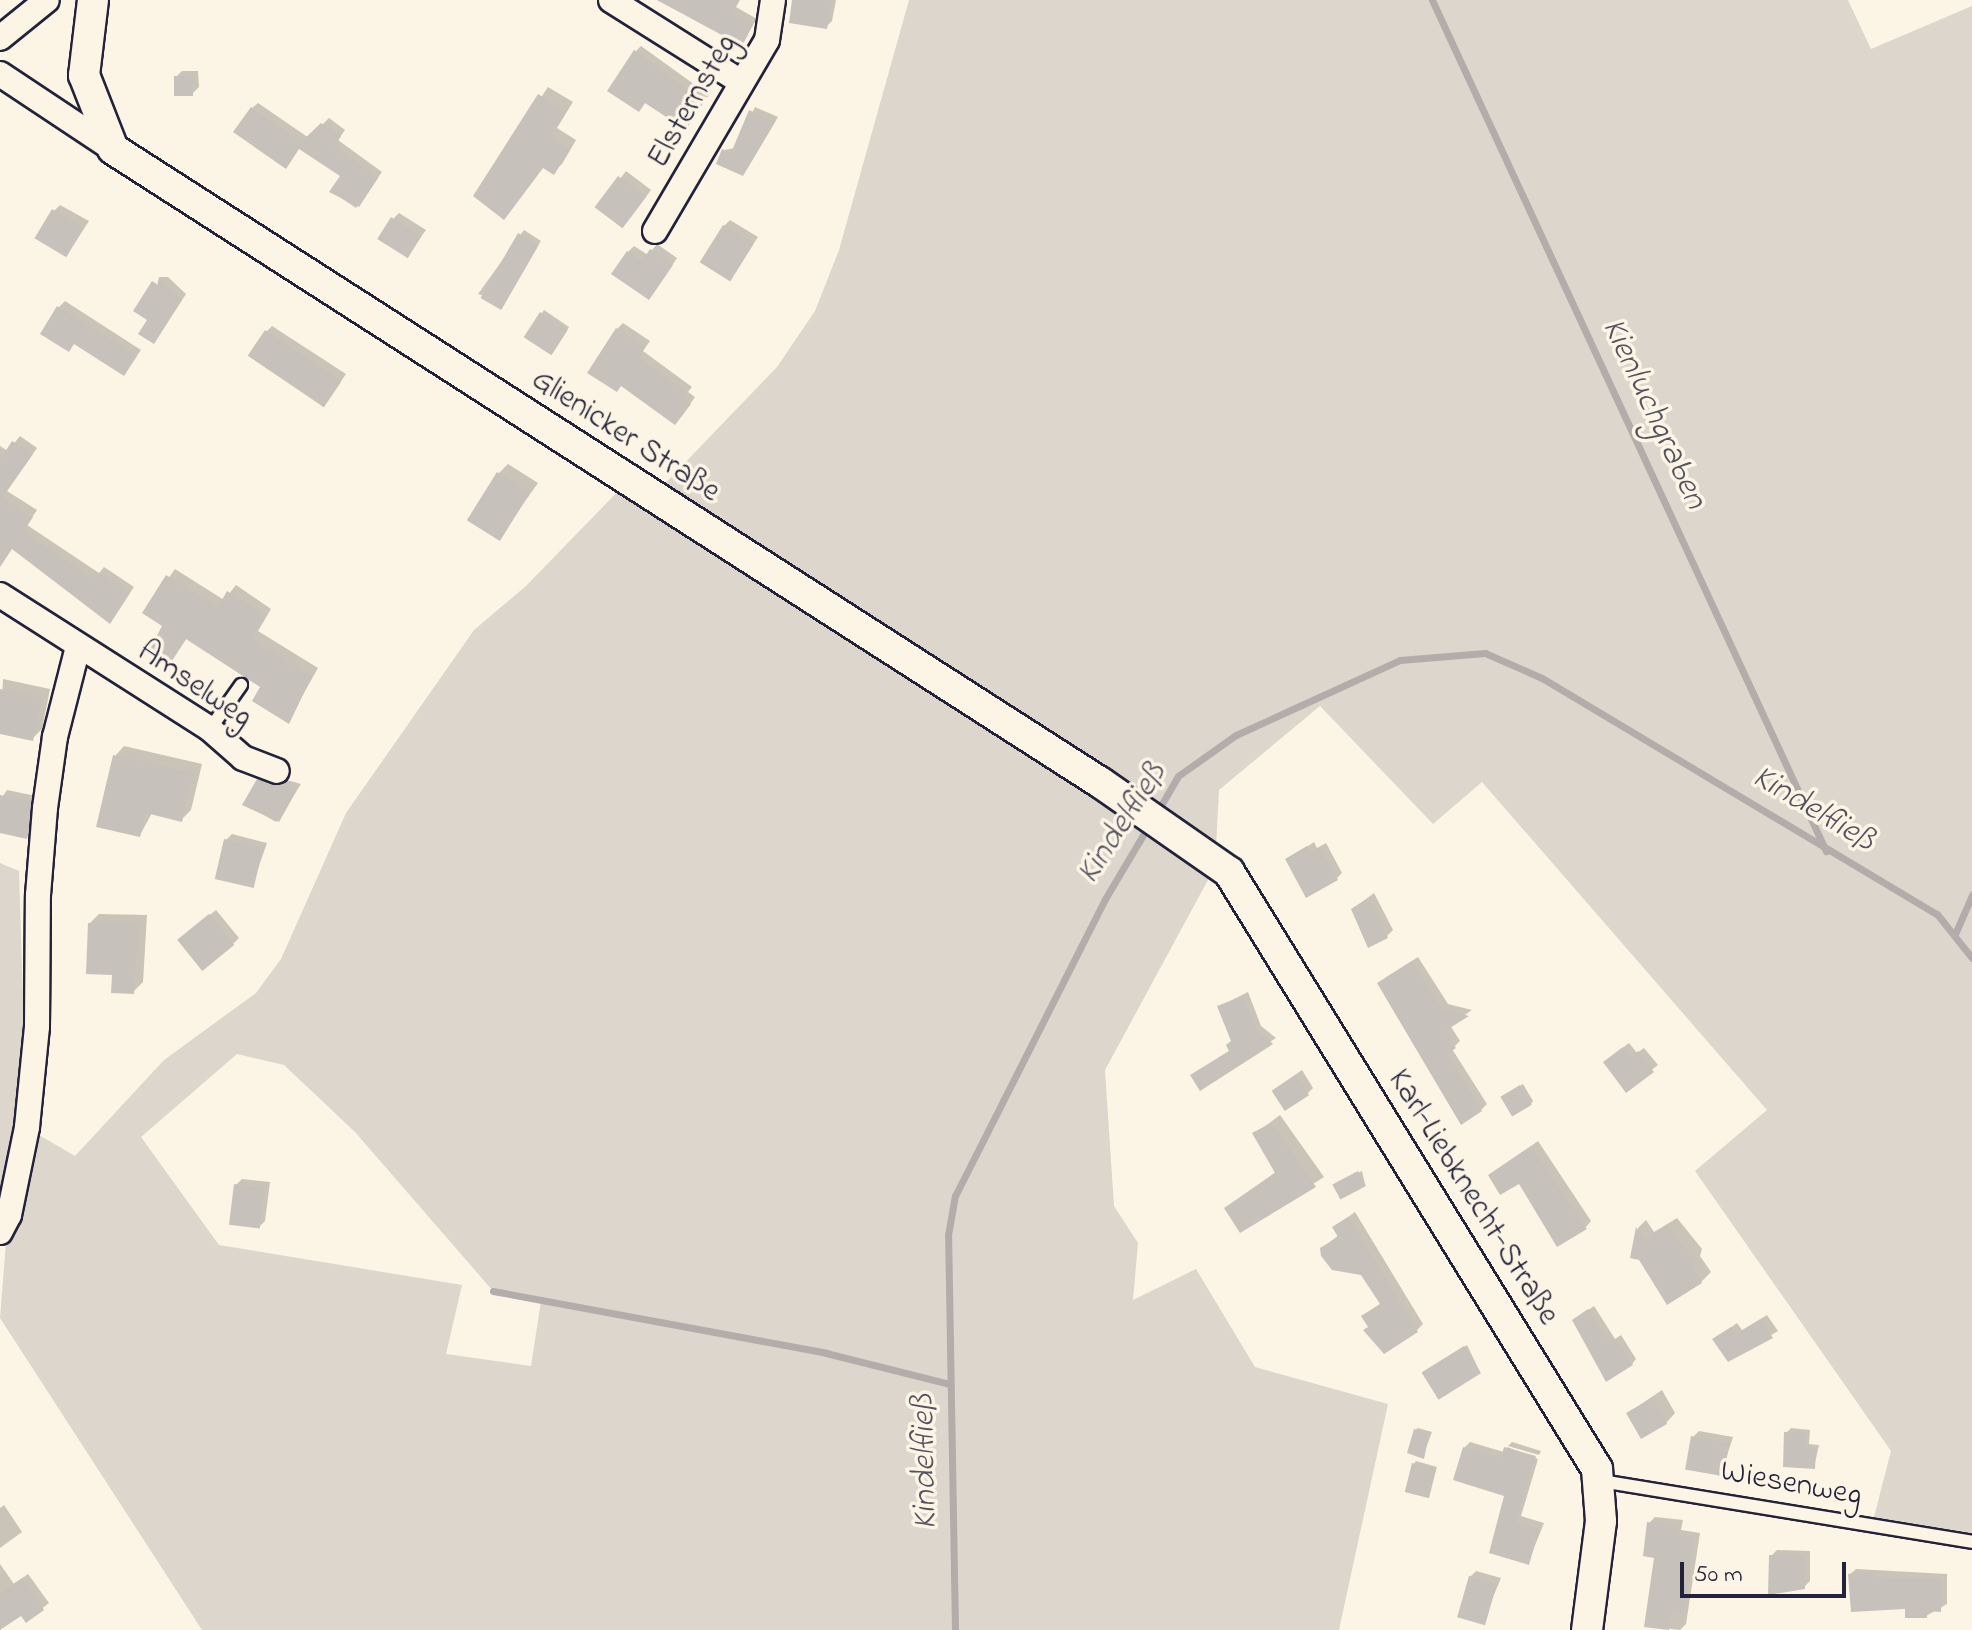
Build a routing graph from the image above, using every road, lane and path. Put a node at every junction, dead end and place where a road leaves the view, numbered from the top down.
1 (47, 0) edge
2 (93, 0) edge
3 (611, 0) edge
4 (773, 0) edge
5 (0, 38) edge
6 (0, 74) edge
7 (741, 82) junction
8 (113, 149) junction
9 (655, 231) dead end
10 (0, 595) edge
11 (78, 647) junction
12 (241, 685) dead end
13 (210, 729) junction
14 (277, 771) dead end
15 (1188, 839) joint
16 (0, 1232) edge
17 (1601, 1481) junction
18 (1972, 1542) edge
19 (1587, 1630) edge

1 - 5 street
2 - 8 street
3 - 7 street
4 - 7 street, Elsternsteg
6 - 8 street, Glienicker Straße
7 - 9 street, Elsternsteg
8 - 15 street, Glienicker Straße
10 - 11 street, Amselweg
11 - 13 street, Amselweg
11 - 16 street
12 - 13 lane
13 - 14 street, Amselweg
15 - 17 street, Karl-Liebknecht-Straße
17 - 18 lane, Wiesenweg
17 - 19 street

